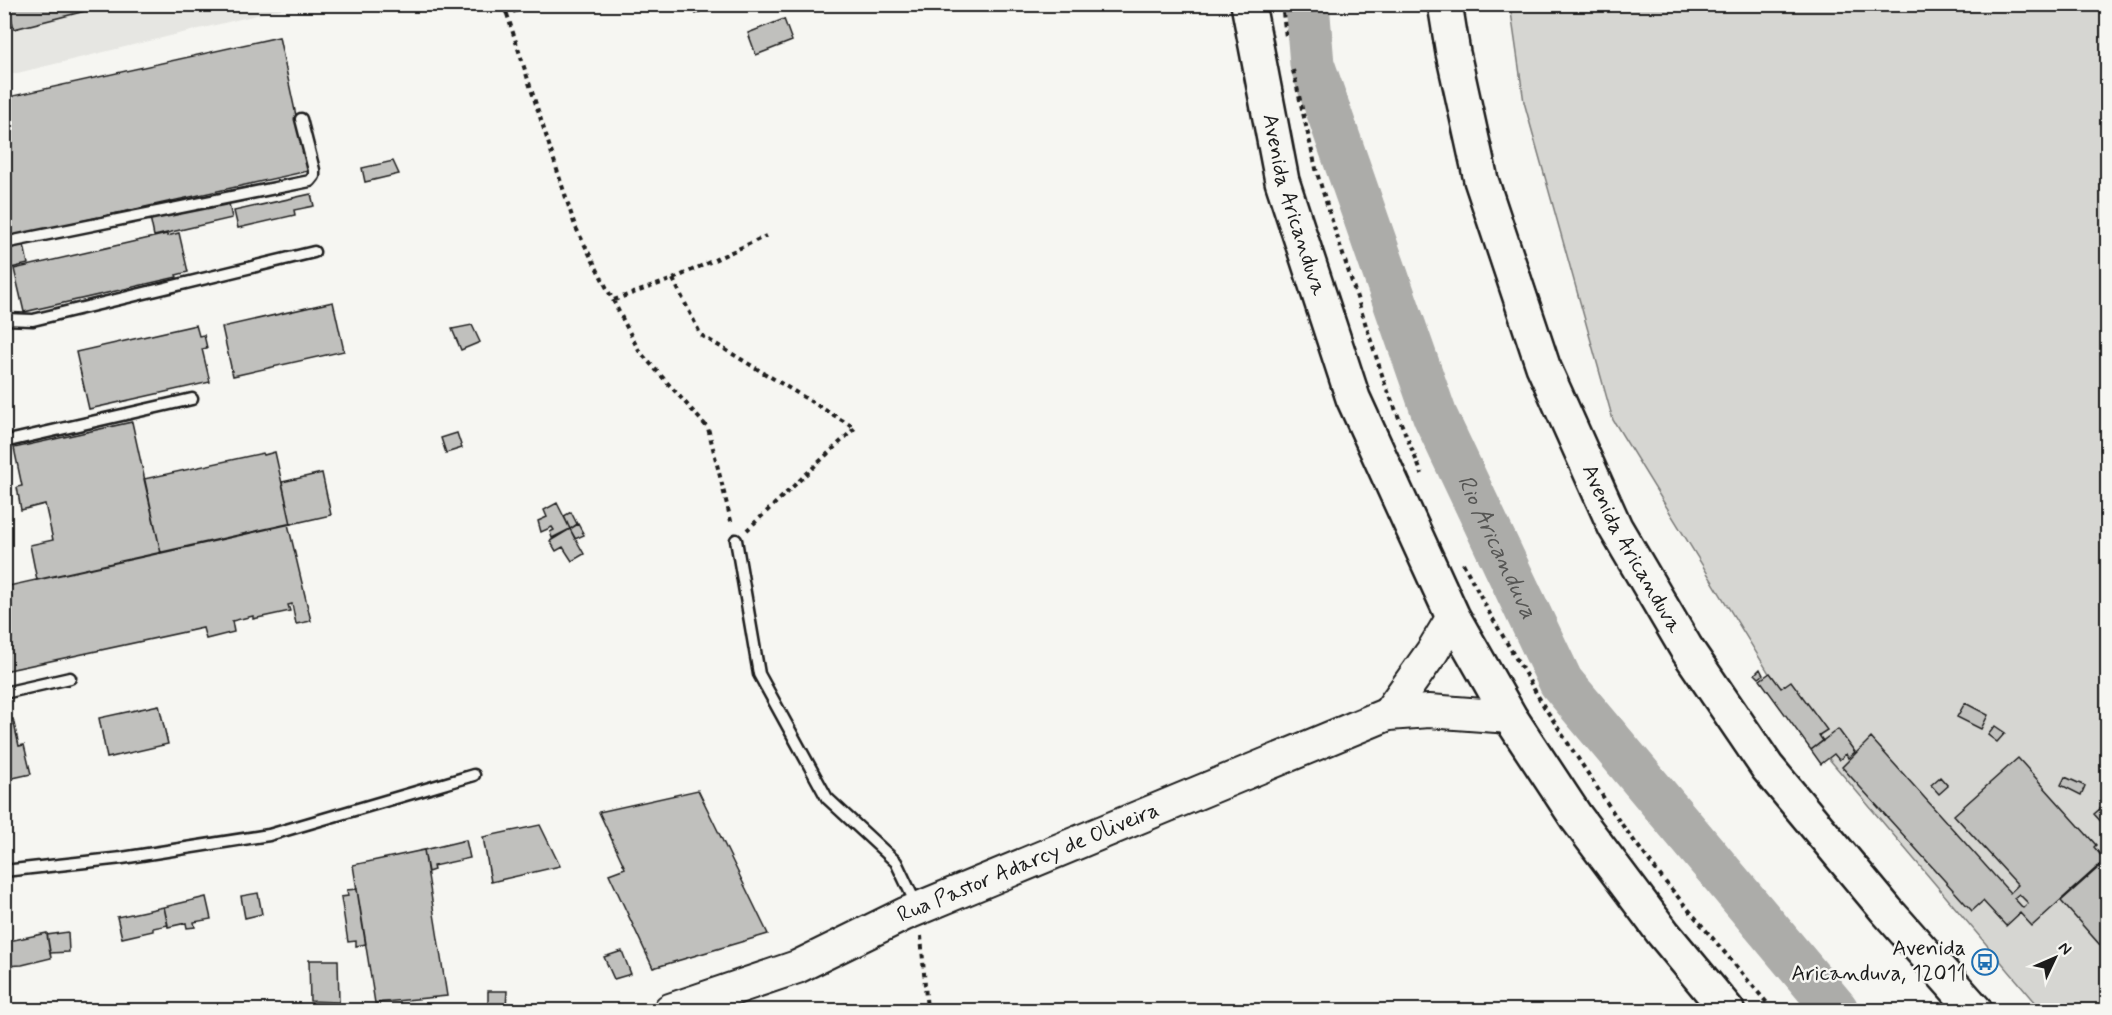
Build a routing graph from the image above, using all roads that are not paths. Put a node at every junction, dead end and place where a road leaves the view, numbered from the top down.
1 (1248, 4) edge
2 (1445, 4) edge
3 (300, 119) dead end
4 (4, 243) edge
5 (314, 252) dead end
6 (4, 319) edge
7 (192, 399) dead end
8 (4, 442) edge
9 (736, 540) road end
10 (1453, 617) junction
11 (70, 678) dead end
12 (4, 693) edge
13 (1388, 714) junction
14 (1510, 717) junction
15 (474, 775) dead end
16 (4, 871) edge
17 (919, 909) junction
18 (670, 1011) edge
19 (1727, 1011) edge
20 (1975, 1011) edge

1 - 10 highway, Avenida Aricanduva
2 - 20 highway, Avenida Aricanduva
3 - 4 lane
5 - 6 lane
7 - 8 lane
9 - 17 lane
10 - 13 street
10 - 14 highway, Avenida Aricanduva
11 - 12 lane
13 - 14 street, Rua Pastor Adarcy de Oliveira
13 - 17 street, Rua Pastor Adarcy de Oliveira
14 - 19 highway, Avenida Aricanduva
15 - 16 lane
17 - 18 street, Rua Pastor Adarcy de Oliveira

